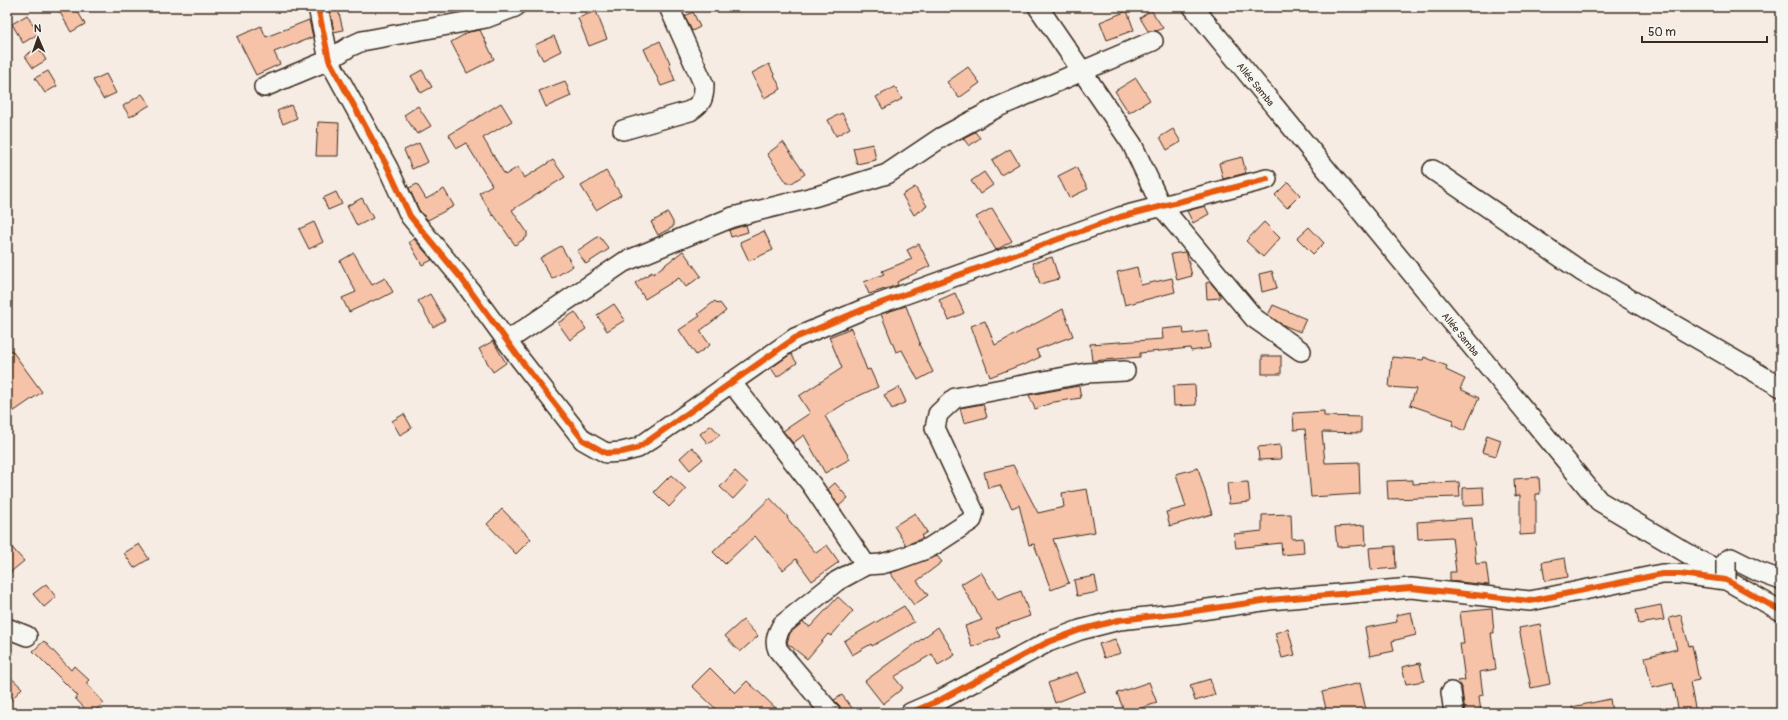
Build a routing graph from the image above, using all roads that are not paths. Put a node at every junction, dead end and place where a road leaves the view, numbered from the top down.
1 (318, 7) edge
2 (515, 7) edge
3 (669, 7) edge
4 (1038, 7) edge
5 (1193, 7) edge
6 (484, 12) edge
7 (1152, 41) dead end
8 (329, 60) junction
9 (1082, 71) junction
10 (264, 87) dead end
11 (623, 130) dead end
12 (1434, 170) dead end
13 (1267, 179) dead end
14 (1161, 206) junction
15 (507, 341) junction
16 (1301, 351) dead end
17 (1125, 371) dead end
18 (731, 382) junction
19 (1781, 387) edge
20 (866, 565) junction
21 (1726, 580) junction
22 (1781, 580) edge
23 (1781, 599) edge
24 (1781, 611) edge
25 (7, 628) edge
26 (27, 636) dead end
27 (1451, 692) dead end
28 (832, 713) edge
29 (910, 713) edge
30 (1454, 713) edge

1 - 8 street
2 - 6 street
3 - 11 street
4 - 9 street
5 - 23 street, Allée Samba
6 - 8 street
7 - 9 street
8 - 10 street
8 - 15 street
9 - 14 street
9 - 15 street
12 - 19 street
13 - 14 street
14 - 16 street
14 - 18 street
15 - 18 street
17 - 20 street
18 - 20 street
20 - 28 street
21 - 22 street, bridge
21 - 24 street
21 - 29 street
25 - 26 street
27 - 30 street

